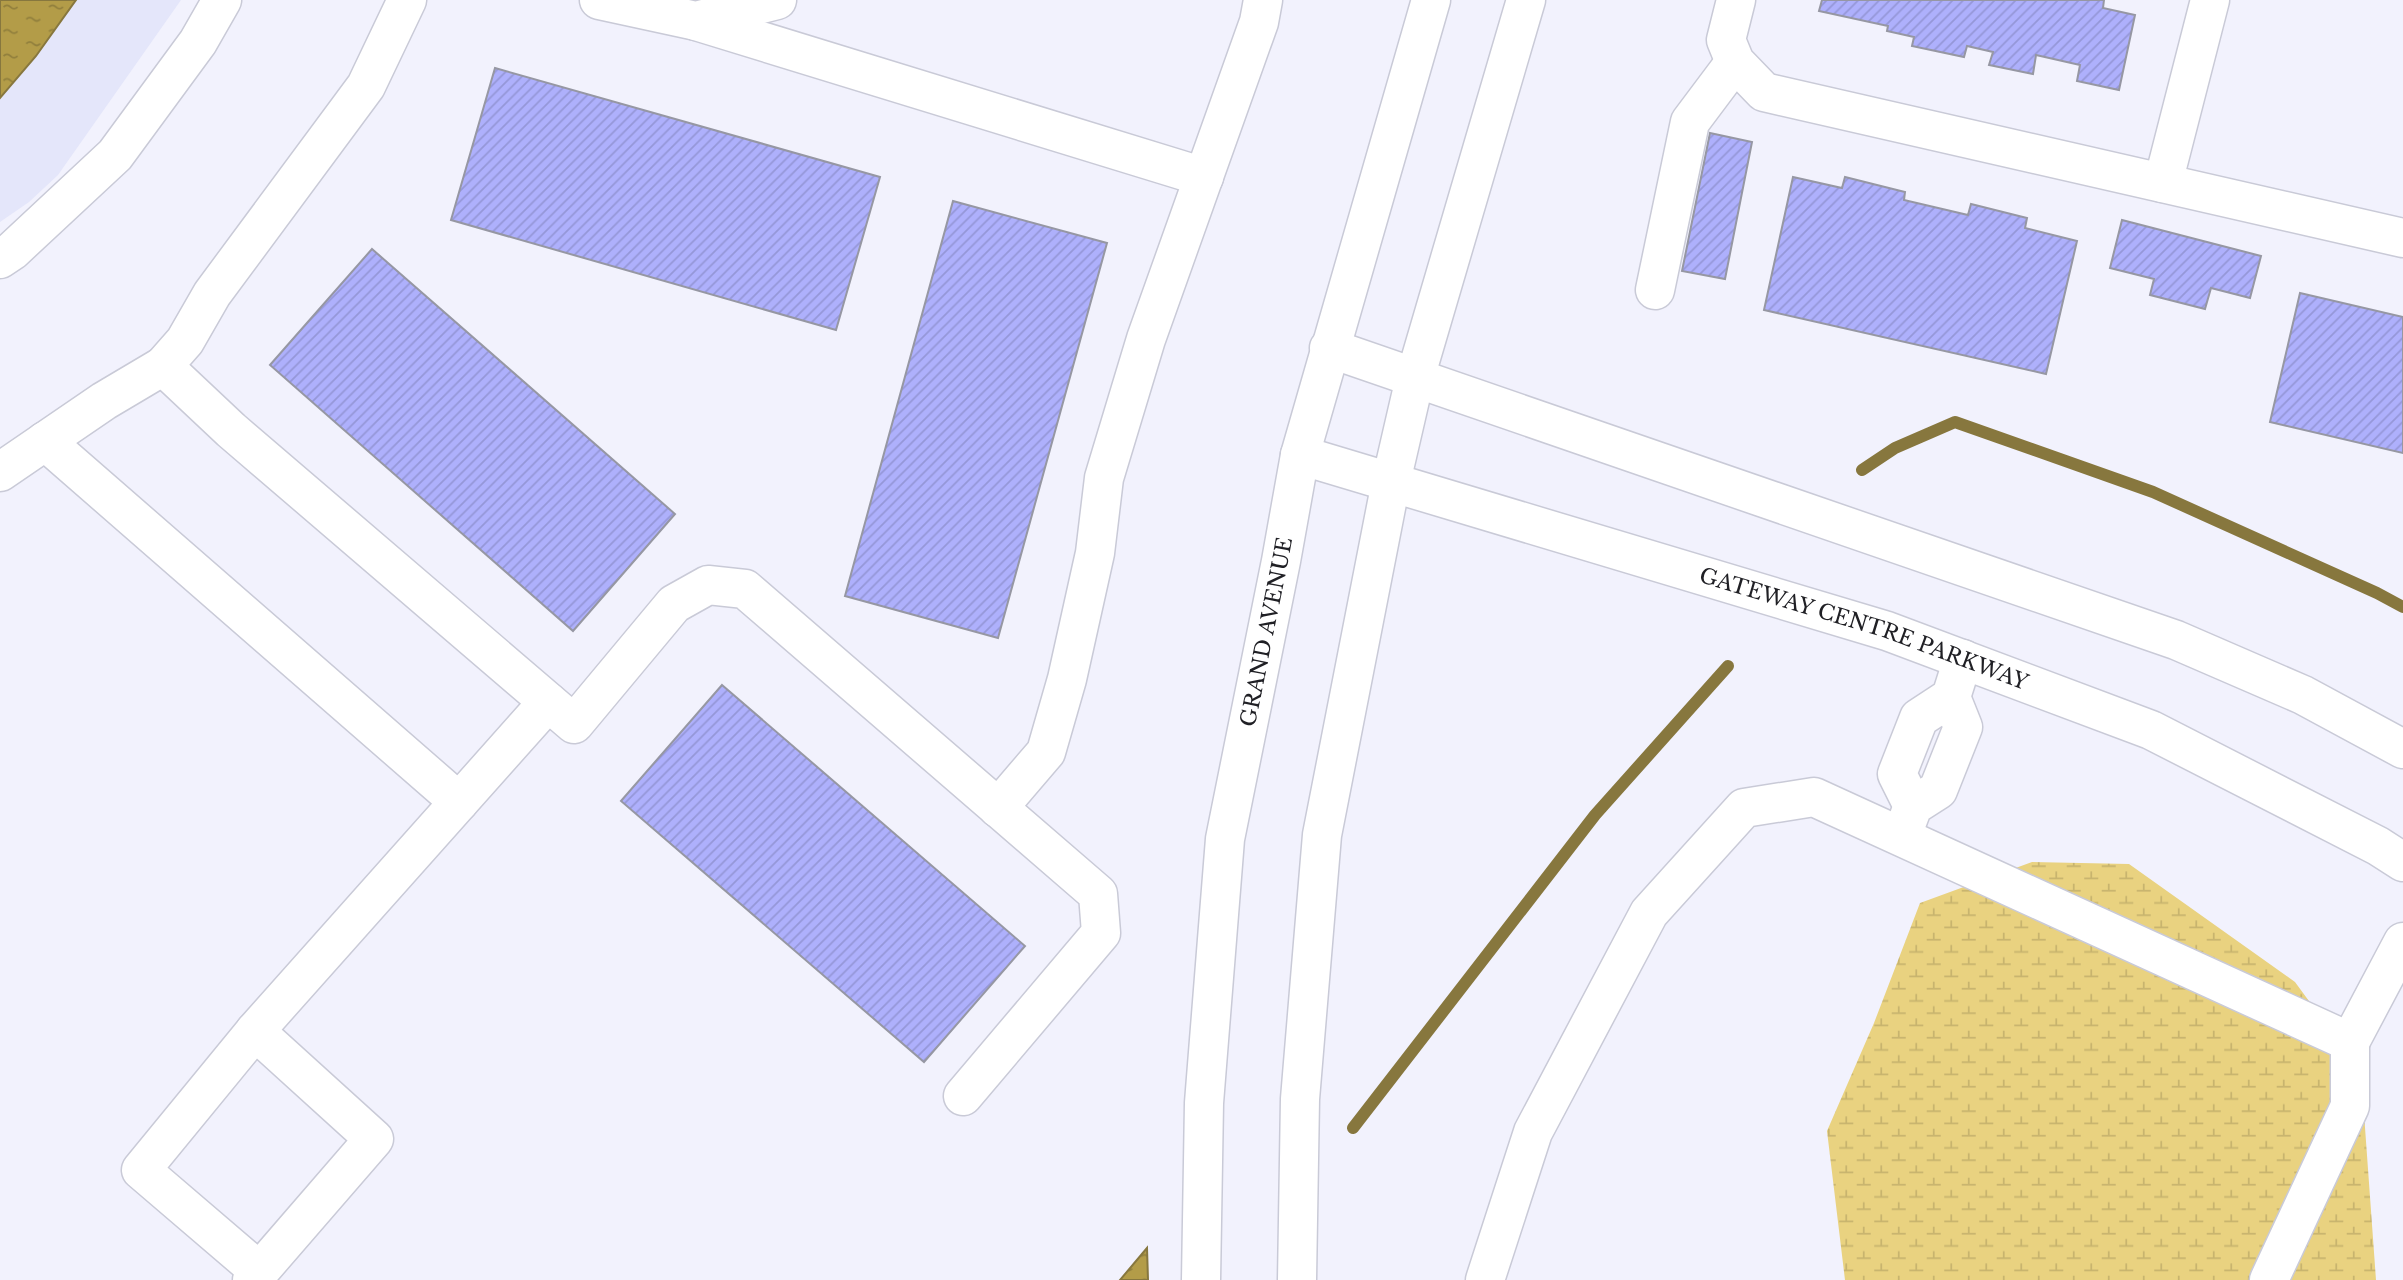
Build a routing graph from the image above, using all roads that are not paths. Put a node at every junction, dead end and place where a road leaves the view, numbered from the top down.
1 (222, 0) edge
2 (407, 0) edge
3 (599, 0) edge
4 (777, 0) edge
5 (1263, 0) edge
6 (1431, 0) edge
7 (1526, 0) edge
8 (1736, 0) edge
9 (2210, 0) edge
10 (696, 22) junction
11 (1735, 62) junction
12 (1204, 177) junction
13 (2163, 183) junction
14 (2403, 238) edge
15 (0, 259) edge
16 (1655, 290) dead end
17 (1329, 348) junction
18 (163, 366) junction
19 (1415, 378) junction
20 (45, 441) junction
21 (1300, 454) junction
22 (0, 472) edge
23 (1391, 482) junction
24 (1963, 659) junction
25 (548, 702) junction
26 (2403, 749) edge
27 (459, 802) junction
28 (998, 808) junction
29 (1907, 821) junction
30 (2403, 862) edge
31 (2403, 942) edge
32 (255, 1031) junction
33 (2350, 1042) junction
34 (963, 1096) dead end
35 (255, 1276) edge
36 (1201, 1280) edge
37 (1297, 1280) edge
38 (1485, 1280) edge
39 (2269, 1280) edge

1 - 15 street
2 - 18 street
3 - 10 street
4 - 10 street
5 - 12 street
6 - 17 street, GRAND AVENUE
7 - 19 street
8 - 11 street
9 - 13 street
10 - 12 street
11 - 13 street
11 - 16 street
12 - 28 street
13 - 14 street
17 - 19 street
17 - 21 street, GRAND AVENUE
18 - 20 street
18 - 25 street
19 - 23 street
19 - 26 street
20 - 22 street
20 - 27 street
21 - 23 street, GATEWAY CENTRE PARKWAY
21 - 36 street, GRAND AVENUE
23 - 24 street, GATEWAY CENTRE PARKWAY
23 - 37 street
24 - 29 street
24 - 30 street, GATEWAY CENTRE PARKWAY
25 - 27 street
25 - 28 street
27 - 32 street
28 - 34 street
29 - 33 street
29 - 38 street
31 - 33 street
32 - 35 street
32 - 35 street
33 - 39 street

